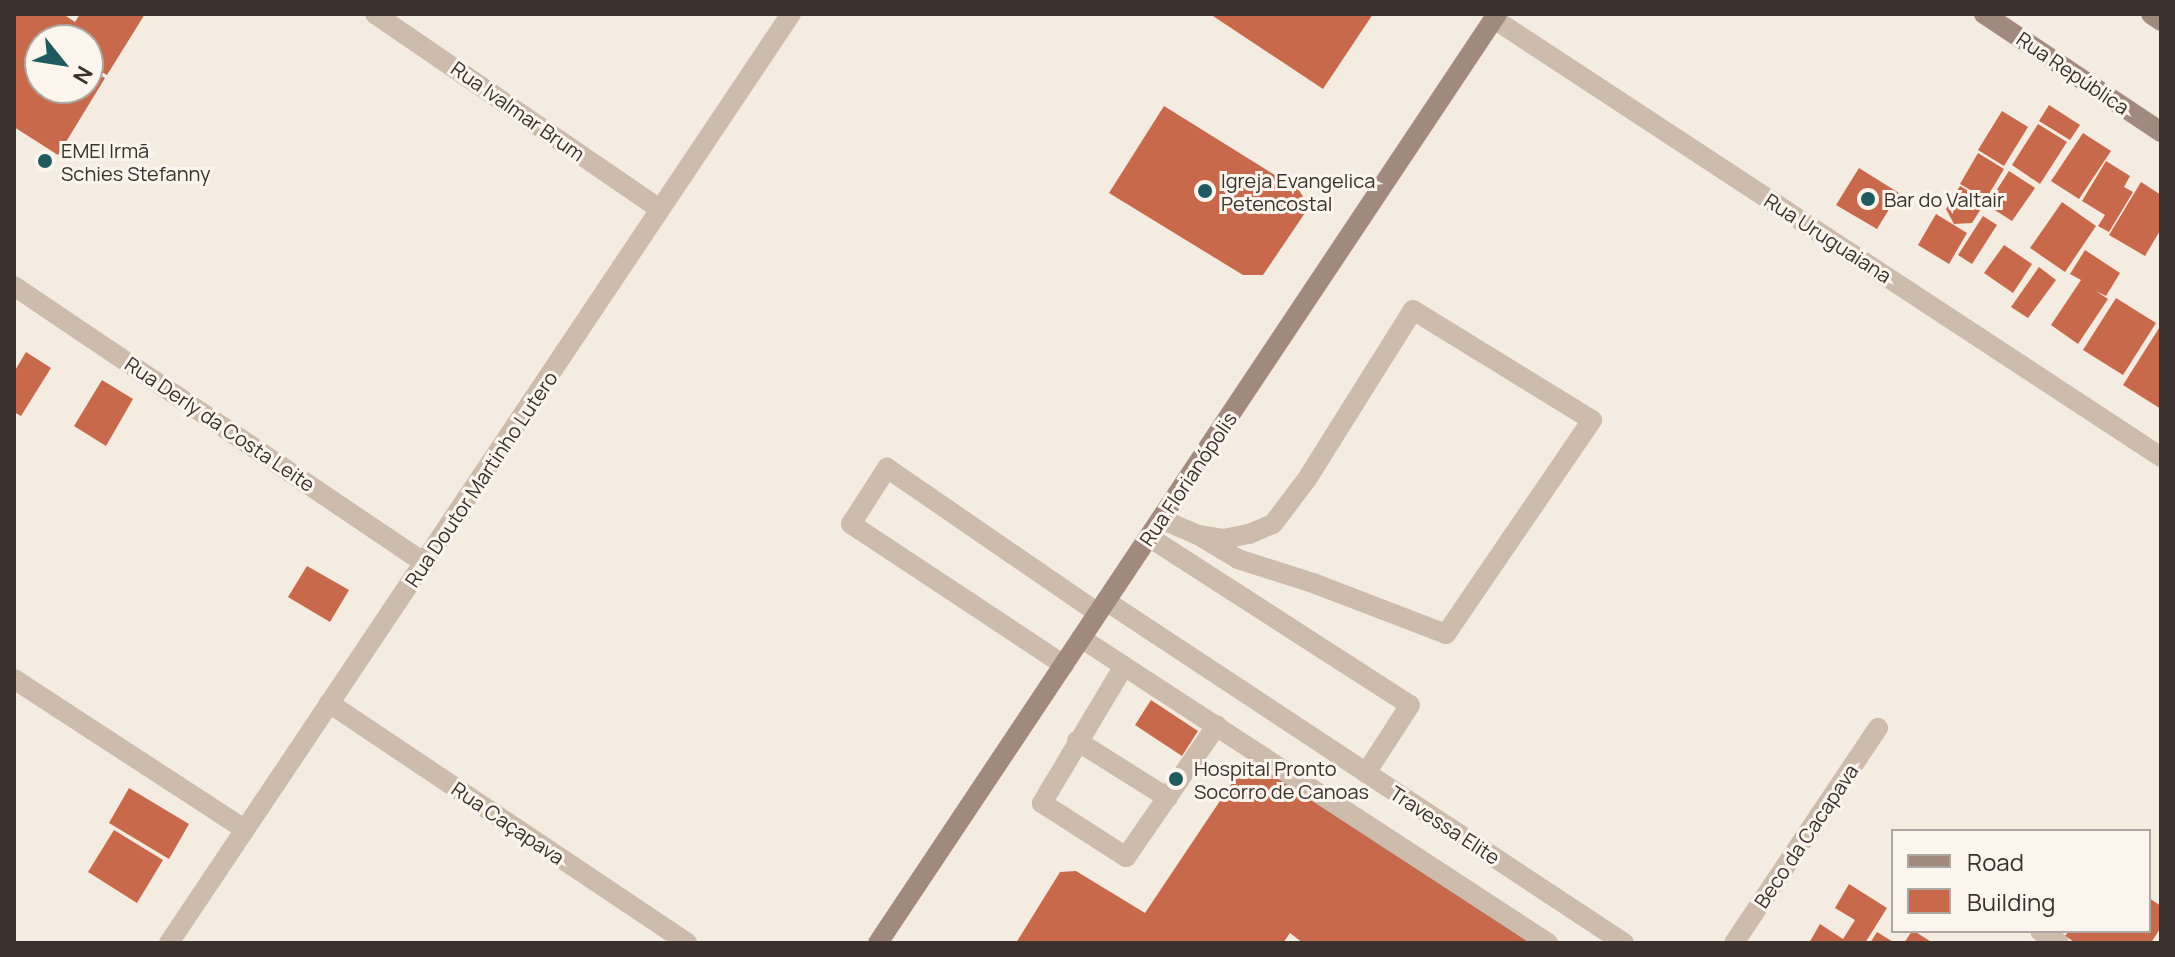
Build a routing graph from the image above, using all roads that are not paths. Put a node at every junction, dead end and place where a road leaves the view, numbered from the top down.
1 (375, 14) edge
2 (791, 14) edge
3 (1984, 14) edge
4 (2151, 14) edge
5 (1496, 16) edge
6 (398, 20) edge
7 (2161, 21) edge
8 (2161, 132) edge
9 (660, 209) junction
10 (14, 286) edge
11 (2161, 457) edge
12 (1161, 519) junction
13 (1198, 535) junction
14 (1149, 537) junction
15 (425, 563) junction
16 (1102, 607) junction
17 (1081, 638) junction
18 (1064, 665) junction
19 (1124, 666) junction
20 (14, 679) edge
21 (329, 703) junction
22 (1217, 725) junction
23 (1878, 728) dead end
24 (1077, 741) junction
25 (1366, 773) junction
26 (1168, 798) junction
27 (244, 829) junction
28 (169, 943) edge
29 (687, 943) edge
30 (878, 943) edge
31 (1548, 943) edge
32 (1624, 943) edge
33 (1734, 943) edge

1 - 6 street, Rua Ivalmar Brum
2 - 9 street, Rua Doutor Martinho Lutero
3 - 8 main road, Rua República
4 - 7 main road
5 - 11 street, Rua Uruguaiana
5 - 12 main road, Rua Florianópolis
6 - 9 street, Rua Ivalmar Brum
9 - 15 street, Rua Doutor Martinho Lutero
10 - 15 street, Rua Derly da Costa Leite
12 - 13 street
12 - 14 main road, Rua Florianópolis
13 - 13 street
14 - 16 main road, Rua Florianópolis
14 - 25 street
15 - 21 street, Rua Doutor Martinho Lutero
16 - 17 main road, Rua Florianópolis
16 - 18 street, Travessa Elite
16 - 25 street, Travessa Elite
17 - 18 main road, Rua Florianópolis
17 - 19 street
18 - 30 main road, Rua Florianópolis
19 - 22 street
19 - 24 street
20 - 27 street
21 - 27 street, Rua Doutor Martinho Lutero
21 - 29 street, Rua Caçapava
22 - 26 street
22 - 31 street
23 - 33 street, Beco da Cacapava
24 - 26 street
24 - 26 street
25 - 32 street, Travessa Elite
27 - 28 street, Rua Doutor Martinho Lutero

